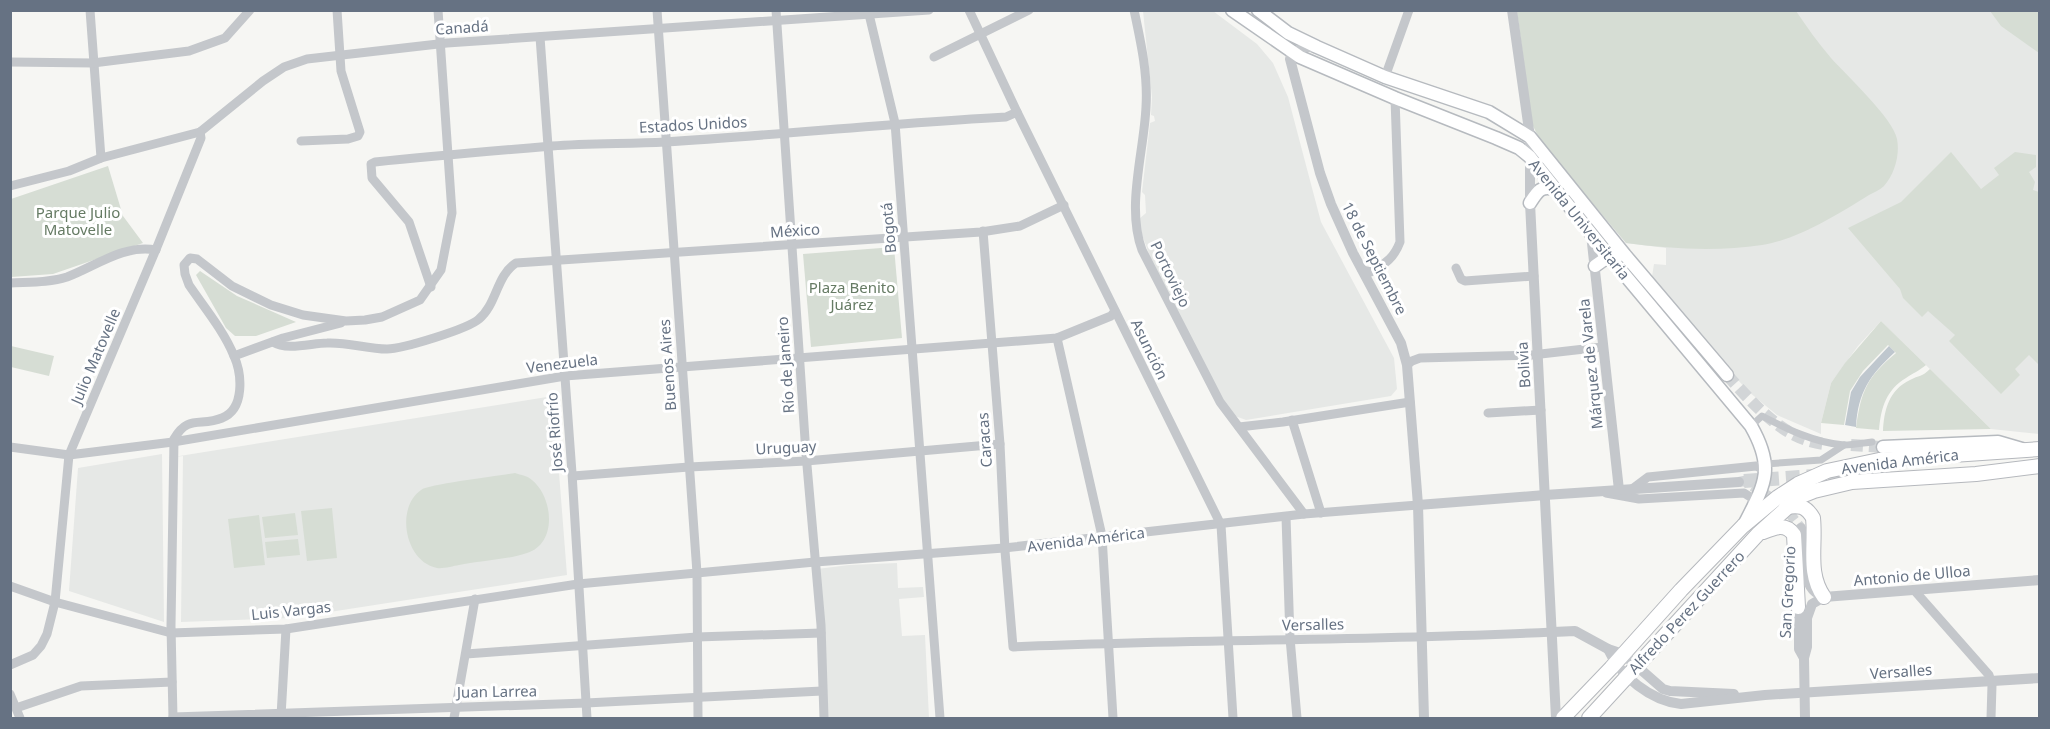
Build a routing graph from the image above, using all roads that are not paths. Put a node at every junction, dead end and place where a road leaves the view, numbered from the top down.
1 (90, 10) edge
2 (250, 10) edge
3 (337, 10) edge
4 (438, 10) edge
5 (657, 10) edge
6 (776, 10) edge
7 (929, 10) edge
8 (969, 10) edge
9 (1029, 10) edge
10 (1134, 10) edge
11 (1232, 10) edge
12 (1409, 10) edge
13 (1512, 10) edge
14 (869, 13) edge
15 (1263, 13) edge
16 (776, 22) junction
17 (658, 30) junction
18 (981, 35) junction
19 (540, 37) junction
20 (441, 44) junction
21 (1317, 47) junction
22 (1292, 53) junction
23 (339, 54) junction
24 (934, 57) dead end
25 (10, 62) edge
26 (93, 63) junction
27 (1385, 77) junction
28 (1395, 98) junction
29 (1017, 112) junction
30 (895, 123) junction
31 (200, 132) junction
32 (783, 134) junction
33 (1530, 137) junction
34 (301, 141) dead end
35 (665, 142) junction
36 (548, 147) junction
37 (449, 154) junction
38 (101, 158) junction
39 (1530, 158) junction
40 (10, 186) edge
41 (1554, 189) junction
42 (1530, 203) junction
43 (1064, 205) junction
44 (983, 231) junction
45 (1591, 234) junction
46 (904, 236) junction
47 (792, 245) junction
48 (156, 250) junction
49 (674, 253) junction
50 (1625, 255) junction
51 (1609, 256) junction
52 (556, 260) junction
53 (1595, 266) junction
54 (1456, 268) dead end
55 (1362, 270) junction
56 (1534, 276) junction
57 (10, 283) edge
58 (431, 287) junction
59 (1115, 311) junction
60 (346, 321) junction
61 (1058, 338) junction
62 (273, 342) junction
63 (992, 342) junction
64 (1602, 347) junction
65 (914, 349) junction
66 (1538, 355) junction
67 (234, 357) junction
68 (800, 358) junction
69 (1407, 365) junction
70 (682, 368) junction
71 (1727, 375) tunnel mouth
72 (565, 376) junction
73 (1410, 402) junction
74 (1541, 410) junction
75 (1488, 413) dead end
76 (1292, 420) junction
77 (1751, 426) junction
78 (1239, 427) junction
79 (173, 442) junction
80 (1000, 444) junction
81 (1878, 444) joint
82 (1844, 445) junction
83 (10, 447) edge
84 (2040, 449) edge
85 (2023, 450) junction
86 (921, 451) junction
87 (69, 455) junction
88 (806, 461) junction
89 (689, 466) junction
90 (2040, 466) edge
91 (1766, 467) junction
92 (1883, 471) tunnel mouth
93 (573, 476) junction
94 (1739, 482) tunnel mouth
95 (1632, 489) junction
96 (1618, 490) junction
97 (1594, 492) junction
98 (1545, 495) junction
99 (1418, 505) junction
100 (1753, 507) junction
101 (1786, 507) junction
102 (1321, 513) junction
103 (1304, 514) junction
104 (1286, 517) junction
105 (1221, 525) junction
106 (1743, 526) junction
107 (1801, 528) tunnel mouth
108 (1758, 534) junction
109 (1102, 536) junction
110 (1004, 548) junction
111 (927, 555) junction
112 (815, 562) junction
113 (1804, 569) junction
114 (697, 573) junction
115 (2040, 580) edge
116 (578, 584) junction
117 (10, 586) edge
118 (1914, 590) junction
119 (1824, 597) junction
120 (475, 599) junction
121 (55, 602) junction
122 (1798, 607) junction
123 (286, 628) junction
124 (1552, 632) junction
125 (171, 633) junction
126 (821, 633) junction
127 (697, 637) junction
128 (1422, 637) junction
129 (1290, 638) junction
130 (1230, 642) junction
131 (1110, 645) junction
132 (583, 646) junction
133 (1013, 647) joint
134 (466, 654) junction
135 (1804, 658) junction
136 (1619, 659) junction
137 (10, 665) edge
138 (1632, 671) junction
139 (2040, 678) edge
140 (1992, 680) junction
141 (172, 682) junction
142 (822, 691) junction
143 (1804, 693) junction
144 (10, 694) edge
145 (698, 696) junction
146 (586, 703) junction
147 (456, 706) junction
148 (16, 708) junction
149 (281, 715) edge
150 (20, 718) edge
151 (172, 718) edge
152 (454, 718) edge
153 (587, 718) edge
154 (698, 718) edge
155 (824, 718) edge
156 (940, 718) edge
157 (1113, 718) edge
158 (1233, 718) edge
159 (1297, 718) edge
160 (1424, 718) edge
161 (1556, 718) edge
162 (1563, 718) edge
163 (1589, 718) edge
164 (1805, 718) edge
165 (1991, 718) edge

1 - 26 street
2 - 26 street
3 - 23 street
4 - 20 street
5 - 17 street, Buenos Aires
6 - 16 street, Río de Janeiro
7 - 14 street, Canadá
8 - 18 street, Asunción
9 - 18 street
10 - 78 street, Portoviejo
11 - 22 main road, Avenida Universitaria
12 - 27 street
13 - 33 street, Bolivia
14 - 16 street, Canadá
14 - 30 street, Bogotá
15 - 21 main road, Avenida Universitaria
16 - 17 street, Canadá
16 - 32 street, Río de Janeiro
17 - 19 street, Canadá
17 - 35 street, Buenos Aires
18 - 24 street
18 - 29 street, Asunción
19 - 20 street, Canadá
19 - 36 street, José Riofrío
20 - 23 street, Canadá
20 - 37 street
21 - 22 street
21 - 27 main road, Avenida Universitaria
22 - 28 main road, Avenida Universitaria
22 - 55 street, 18 de Septiembre
23 - 31 street, Canadá
23 - 34 street
25 - 26 street
26 - 38 street
27 - 33 main road, Avenida Universitaria
28 - 39 main road, Avenida Universitaria
28 - 55 street
29 - 30 street, Estados Unidos
29 - 43 street, Asunción
30 - 32 street, Estados Unidos
30 - 46 street, Bogotá
31 - 38 street
31 - 48 street, Julio Matovelle
32 - 35 street, Estados Unidos
32 - 47 street, Río de Janeiro
33 - 39 street, Bolivia
33 - 50 main road, Avenida Universitaria
35 - 36 street, Estados Unidos
35 - 49 street, Buenos Aires
36 - 37 street, Estados Unidos
36 - 52 street, José Riofrío
37 - 58 street
37 - 58 street, Estados Unidos
38 - 40 street
39 - 41 main road, Avenida Universitaria
39 - 42 street, Bolivia
41 - 42 main road
41 - 45 main road, Avenida Universitaria
42 - 56 street, Bolivia
43 - 44 street, México
43 - 59 street, Asunción
44 - 46 street, México
44 - 63 street, Caracas
45 - 51 main road, Avenida Universitaria
45 - 53 street, Márquez de Varela
46 - 47 street, México
46 - 65 street, Bogotá
47 - 49 street, México
47 - 68 street, Río de Janeiro
48 - 57 street
48 - 87 street, Julio Matovelle
49 - 52 street, México
49 - 70 street, Buenos Aires
50 - 51 main road
50 - 71 main road, Avenida Universitaria
51 - 53 main road
51 - 77 main road, Avenida Universitaria
52 - 62 street, México
52 - 72 street, José Riofrío
53 - 64 street, Márquez de Varela
54 - 56 street
55 - 69 street, 18 de Septiembre
56 - 66 street, Bolivia
58 - 60 street
59 - 61 street, Venezuela
59 - 105 street, Asunción
60 - 62 street
60 - 67 street
61 - 63 street, Venezuela
61 - 109 street
62 - 67 street
63 - 65 street, Venezuela
63 - 80 street, Caracas
64 - 66 street
64 - 96 street, Márquez de Varela
65 - 68 street, Venezuela
65 - 86 street, Bogotá
66 - 69 street
66 - 74 street, Bolivia
67 - 79 street
68 - 70 street, Venezuela
68 - 88 street, Río de Janeiro
69 - 73 street, 18 de Septiembre
70 - 72 street, Venezuela
70 - 89 street, Buenos Aires
72 - 79 street, Venezuela
72 - 93 street, José Riofrío
73 - 76 street
73 - 99 street, 18 de Septiembre
74 - 75 street
74 - 98 street, Bolivia
76 - 78 street
76 - 102 street
77 - 82 street
77 - 91 main road, Avenida Universitaria
78 - 103 street, Portoviejo
79 - 87 street, Venezuela
79 - 125 street
80 - 86 street, Uruguay
80 - 110 street, Caracas
81 - 82 street
81 - 85 main road
82 - 91 street
83 - 87 street, Venezuela
84 - 85 main road, Avenida América
85 - 106 main road, Avenida América
86 - 88 street, Uruguay
86 - 111 street, Bogotá
87 - 121 street, Julio Matovelle
88 - 89 street, Uruguay
88 - 112 street, Río de Janeiro
89 - 93 street, Uruguay
89 - 114 street, Buenos Aires
90 - 92 main road
90 - 101 main road, Avenida América
91 - 95 street, Avenida América
91 - 100 main road
93 - 116 street, José Riofrío
94 - 95 street, Avenida América
95 - 96 street, Avenida América
96 - 97 street, Avenida América
97 - 98 street, Avenida América
97 - 100 street, Avenida América
98 - 99 street, Avenida América
98 - 124 street, Bolivia
99 - 102 street, Avenida América
99 - 128 street, 18 de Septiembre
100 - 106 main road
101 - 108 main road, Alfredo Perez Guerrero
101 - 119 main road
102 - 103 street, Avenida América
103 - 104 street, Avenida América
104 - 105 street, Avenida América
104 - 129 street
105 - 109 street, Avenida América
105 - 130 street, Asunción
106 - 136 main road, Alfredo Perez Guerrero
107 - 113 street, San Gregorio
108 - 122 main road
108 - 138 main road, Alfredo Perez Guerrero
109 - 110 street, Avenida América
109 - 131 street
110 - 111 street, Avenida América
110 - 133 street, Caracas
111 - 112 street, Avenida América
111 - 156 street, Bogotá
112 - 114 street, Avenida América
112 - 126 street, Río de Janeiro
113 - 119 street
113 - 122 street, San Gregorio
114 - 116 street, Avenida América
114 - 127 street, Buenos Aires
115 - 118 street, Antonio de Ulloa
116 - 120 street, Luis Vargas
116 - 132 street, José Riofrío
117 - 121 street, Luis Vargas
118 - 119 street, Antonio de Ulloa
118 - 140 street
119 - 135 street, San Gregorio
120 - 123 street, Luis Vargas
120 - 134 street
121 - 125 street, Luis Vargas
121 - 137 street, Julio Matovelle
122 - 135 street, San Gregorio
123 - 125 street, Luis Vargas
123 - 149 street
124 - 128 street, Versalles
124 - 136 street, Versalles
124 - 161 street, Bolivia
125 - 141 street
126 - 127 street
126 - 142 street, Río de Janeiro
127 - 132 street
127 - 145 street, Buenos Aires
128 - 129 street, Versalles
128 - 160 street
129 - 130 street, Versalles
129 - 159 street
130 - 131 street, Versalles
130 - 158 street, Asunción
131 - 133 street, Versalles
131 - 157 street
132 - 134 street
132 - 146 street, José Riofrío
134 - 147 street
135 - 143 street, San Gregorio
136 - 138 street, Versalles
136 - 162 main road, Alfredo Perez Guerrero
138 - 143 street, Versalles
138 - 163 main road, Alfredo Perez Guerrero
139 - 140 street, Versalles
140 - 143 street, Versalles
140 - 165 street
141 - 148 street
141 - 151 street
142 - 145 street, Juan Larrea
142 - 155 street, Río de Janeiro
143 - 164 street, San Gregorio
144 - 148 street
145 - 146 street, Juan Larrea
145 - 154 street, Buenos Aires
146 - 147 street, Juan Larrea
146 - 153 street, José Riofrío
147 - 149 street, Juan Larrea
147 - 152 street
148 - 150 street
149 - 151 street, Juan Larrea

